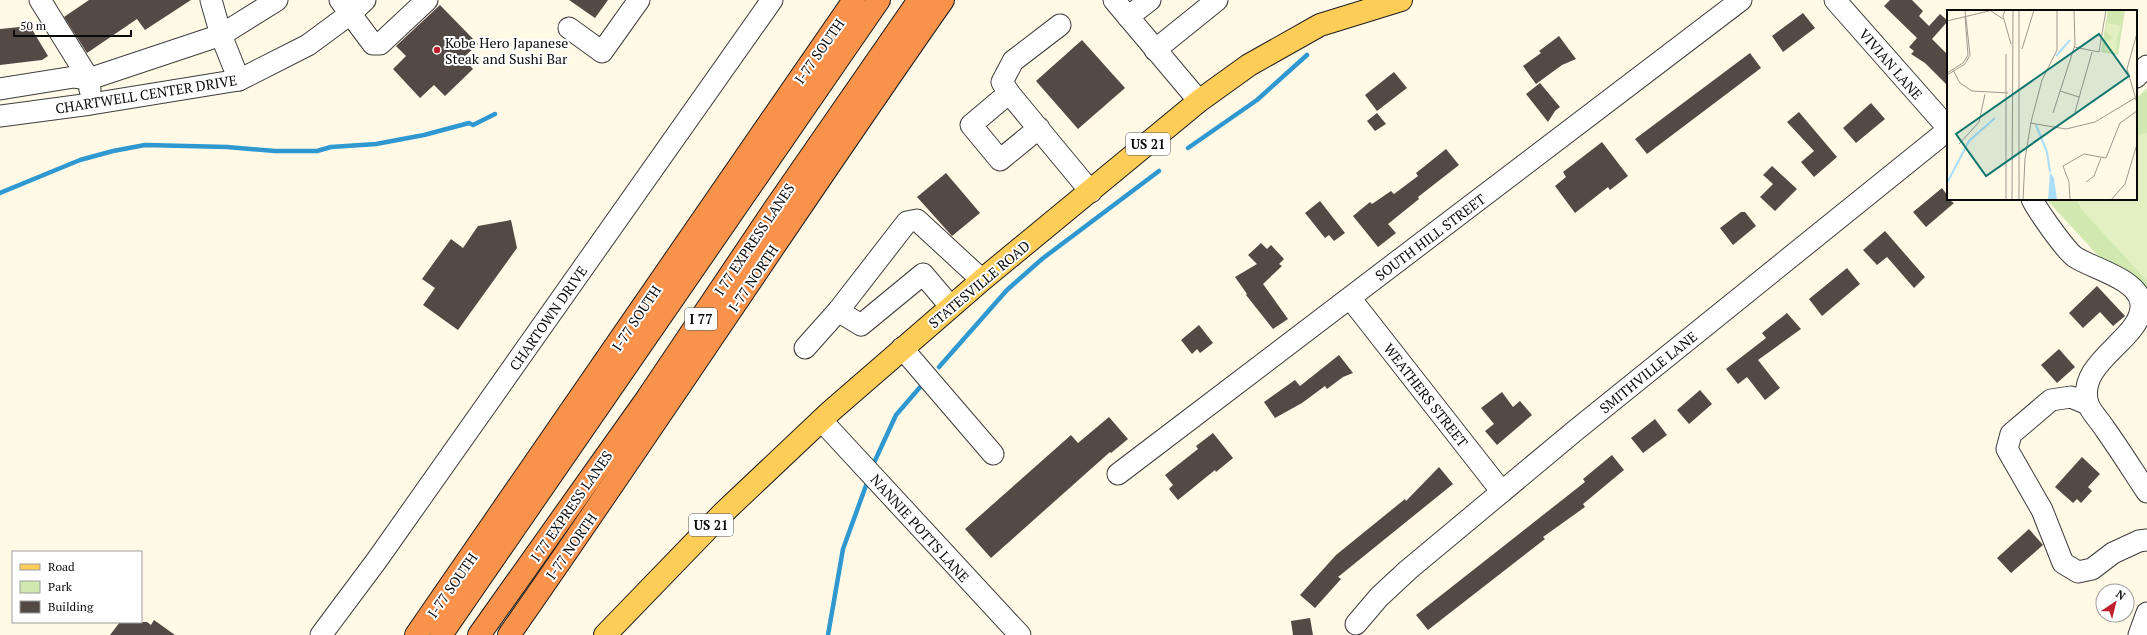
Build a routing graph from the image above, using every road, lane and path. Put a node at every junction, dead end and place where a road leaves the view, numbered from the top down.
1 (40, 0) edge
2 (211, 0) edge
3 (277, 0) edge
4 (427, 0) edge
5 (639, 0) edge
6 (772, 0) edge
7 (854, 0) edge
8 (879, 0) edge
9 (919, 0) edge
10 (943, 0) edge
11 (1114, 0) edge
12 (1150, 0) edge
13 (1217, 0) edge
14 (1741, 0) edge
15 (1835, 0) edge
16 (1394, 1) edge
17 (352, 5) edge
18 (1128, 17) junction
19 (1060, 25) dead end
20 (569, 28) dead end
21 (221, 34) junction
22 (1155, 50) junction
23 (2147, 66) edge
24 (2137, 76) edge
25 (89, 79) junction
26 (239, 80) junction
27 (0, 88) edge
28 (1008, 93) junction
29 (1198, 101) junction
30 (91, 104) junction
31 (0, 116) edge
32 (1039, 128) junction
33 (1947, 128) edge
34 (1947, 130) edge
35 (1091, 192) junction
36 (2032, 200) edge
37 (982, 280) junction
38 (1350, 298) junction
39 (951, 307) junction
40 (838, 310) junction
41 (805, 348) dead end
42 (902, 348) junction
43 (2088, 404) junction
44 (821, 420) junction
45 (993, 454) dead end
46 (1118, 474) dead end
47 (1502, 492) junction
48 (2147, 492) edge
49 (2147, 540) edge
50 (2147, 613) edge
51 (1356, 624) dead end
52 (321, 635) edge
53 (416, 635) edge
54 (441, 635) edge
55 (478, 635) edge
56 (509, 635) edge
57 (605, 635) edge
58 (1020, 635) edge
59 (2139, 635) edge

1 - 25 street
2 - 21 street
3 - 21 street
4 - 17 street
5 - 20 street
6 - 52 street, CHARTOWN DRIVE
7 - 53 highway, I-77 SOUTH
8 - 54 highway, I 77
9 - 55 highway, I 77 EXPRESS LANES / I 77
10 - 56 highway, I-77 NORTH / I 77
11 - 18 street
12 - 18 street
13 - 22 street
14 - 38 street, SOUTH HILL STREET
15 - 33 street, VIVIAN LANE
16 - 29 main road, STATESVILLE ROAD / US 21
17 - 26 street, CHARTWELL CENTER DRIVE
18 - 22 street
19 - 28 street
21 - 25 street
21 - 26 street
22 - 29 street
23 - 24 street
25 - 27 street
25 - 30 street
26 - 30 street, CHARTWELL CENTER DRIVE
28 - 32 street
28 - 32 street
29 - 35 main road, STATESVILLE ROAD / US 21
30 - 31 street, CHARTWELL CENTER DRIVE
32 - 35 street
34 - 47 street, SMITHVILLE LANE
35 - 37 main road, STATESVILLE ROAD / US 21
36 - 43 street
37 - 39 main road, STATESVILLE ROAD / US 21
37 - 40 street
38 - 46 street, SOUTH HILL STREET
38 - 47 street, WEATHERS STREET
39 - 40 street
39 - 42 main road, STATESVILLE ROAD / US 21
40 - 41 street
42 - 44 main road, STATESVILLE ROAD / US 21
42 - 45 street
43 - 48 street
43 - 49 street
44 - 57 main road, STATESVILLE ROAD / US 21
44 - 58 street, NANNIE POTTS LANE
47 - 51 street, SMITHVILLE LANE
50 - 59 street

